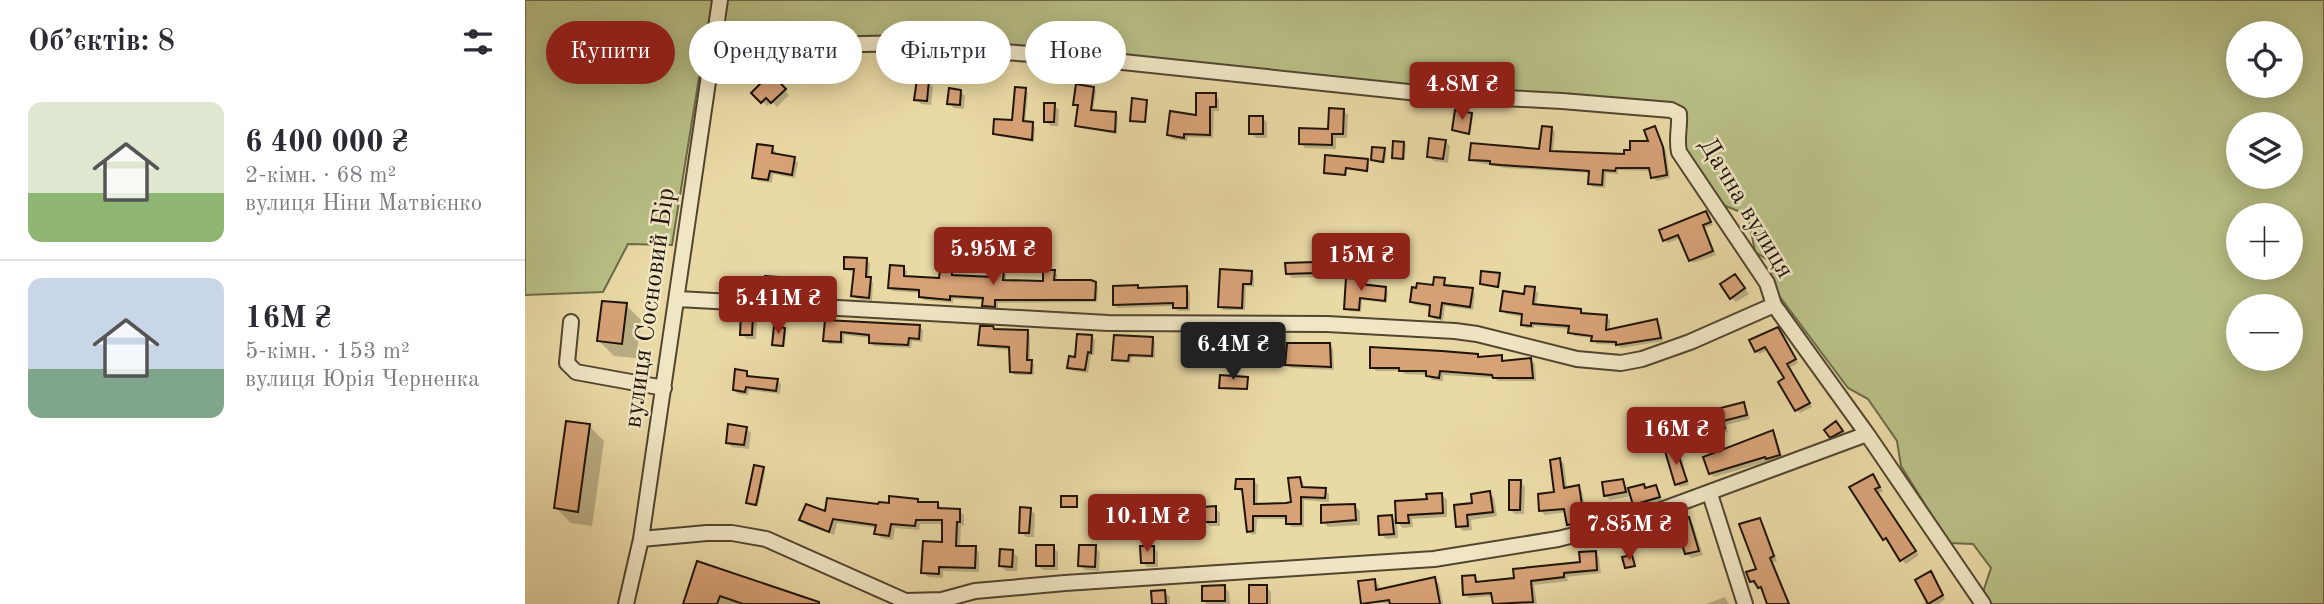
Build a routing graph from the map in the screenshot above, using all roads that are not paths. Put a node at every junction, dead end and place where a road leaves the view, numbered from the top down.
1 (720, 0) edge
2 (718, 21) edge
3 (862, 44) edge
4 (708, 84) edge
5 (678, 299) junction
6 (1774, 305) junction
7 (571, 322) dead end
8 (664, 388) junction
9 (1867, 434) junction
10 (1710, 494) junction
11 (641, 539) junction
12 (909, 602) edge
13 (626, 604) edge
14 (1745, 604) edge
15 (1983, 604) edge

1 - 2 street, вулиця Сосновий Бір
3 - 6 street, Дачна вулиця
4 - 5 street, вулиця Сосновий Бір
5 - 6 street
5 - 8 street, вулиця Сосновий Бір
6 - 9 street, Дачна вулиця
7 - 8 street
8 - 11 street, вулиця Сосновий Бір
9 - 10 street
9 - 15 street, Дачна вулиця
10 - 12 street
10 - 14 street
11 - 12 street
11 - 13 street, вулиця Сосновий Бір

